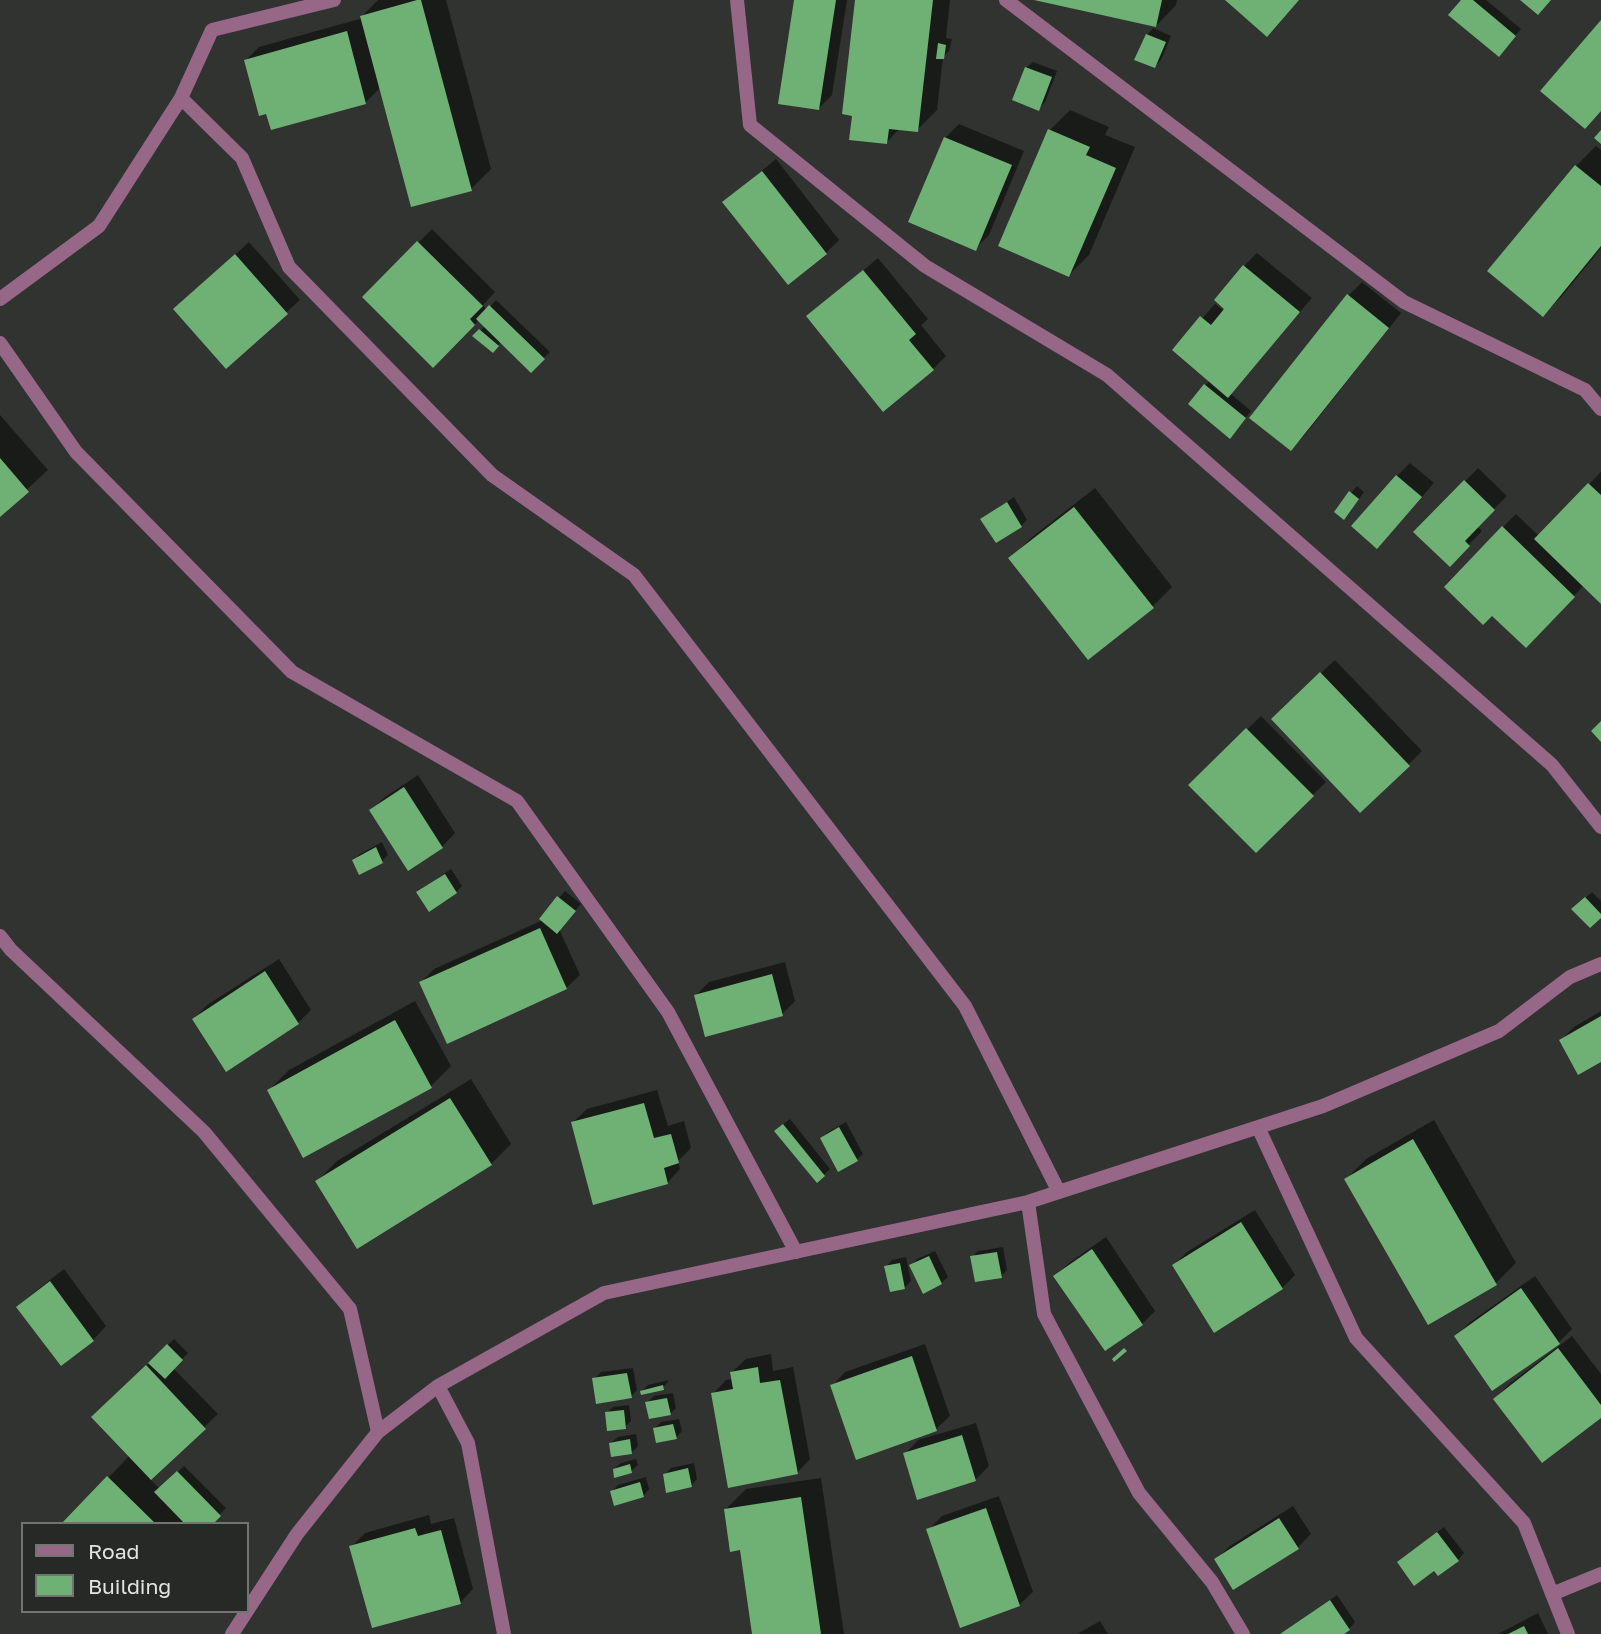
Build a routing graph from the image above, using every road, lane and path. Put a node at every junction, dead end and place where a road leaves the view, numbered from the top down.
1 (334, 0) edge
2 (737, 0) edge
3 (1006, 0) edge
4 (181, 98) junction
5 (0, 299) edge
6 (0, 343) edge
7 (1601, 409) edge
8 (1601, 827) edge
9 (0, 936) edge
10 (1601, 964) edge
11 (1258, 1127) junction
12 (1059, 1192) junction
13 (1028, 1202) junction
14 (796, 1252) junction
15 (438, 1386) junction
16 (378, 1432) junction
17 (1601, 1574) edge
18 (1552, 1594) junction
19 (248, 1609) edge
20 (246, 1613) edge
21 (232, 1634) edge
22 (504, 1634) edge
23 (1243, 1634) edge
24 (1568, 1634) edge

1 - 4 street
2 - 8 street
3 - 7 street
4 - 5 street
4 - 12 street
6 - 14 street
9 - 16 street
10 - 11 street
11 - 12 street
11 - 18 street
12 - 13 street
13 - 14 street
13 - 23 street
14 - 15 street
15 - 16 street
15 - 22 street
16 - 19 street
17 - 18 street
18 - 24 street
20 - 21 street

